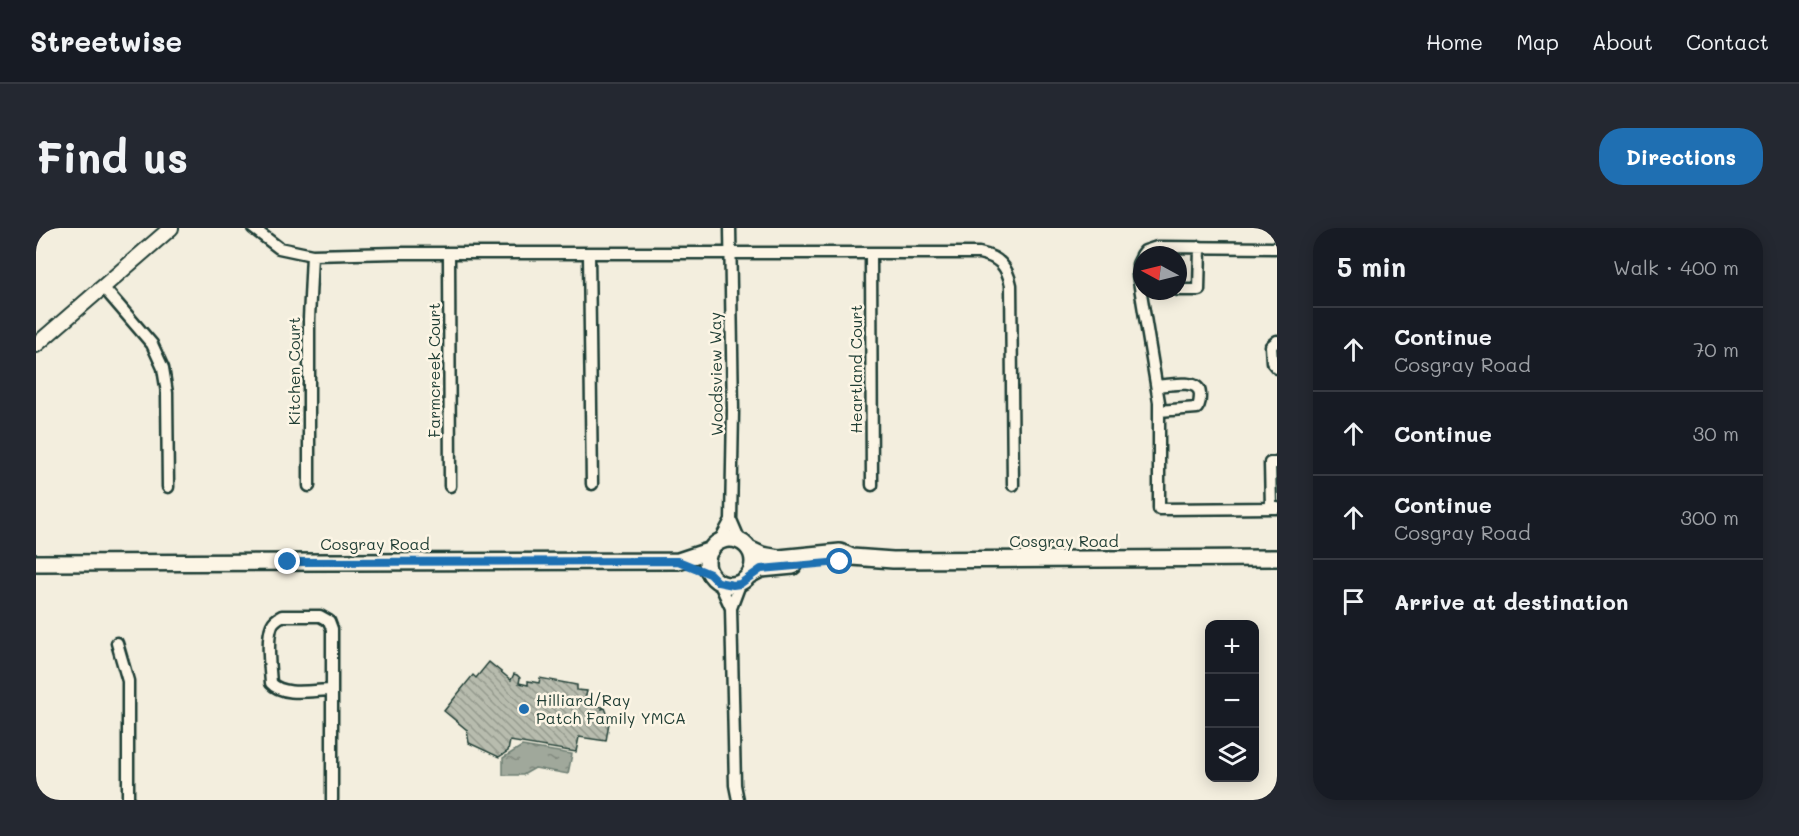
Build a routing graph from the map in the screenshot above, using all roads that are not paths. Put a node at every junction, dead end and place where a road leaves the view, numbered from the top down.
1 (171, 228) edge
2 (253, 228) edge
3 (730, 228) edge
4 (1187, 247) edge
5 (1200, 247) junction
6 (1277, 248) edge
7 (730, 253) junction
8 (590, 254) junction
9 (871, 254) junction
10 (312, 255) junction
11 (449, 255) junction
12 (103, 287) junction
13 (1187, 290) edge
14 (1143, 300) edge
15 (1277, 341) edge
16 (36, 345) edge
17 (1277, 368) edge
18 (1157, 386) junction
19 (1159, 411) junction
20 (1277, 463) edge
21 (592, 484) dead end
22 (872, 485) dead end
23 (1013, 485) dead end
24 (309, 486) dead end
25 (450, 486) dead end
26 (168, 487) dead end
27 (1274, 508) edge
28 (731, 519) junction
29 (745, 545) junction
30 (715, 546) junction
31 (852, 558) junction
32 (1277, 558) edge
33 (678, 561) junction
34 (36, 563) edge
35 (714, 578) junction
36 (745, 579) junction
37 (731, 608) junction
38 (117, 644) dead end
39 (332, 690) junction
40 (128, 800) edge
41 (332, 800) edge
42 (738, 800) edge

1 - 12 street
2 - 10 street
3 - 7 street, Woodsview Way
4 - 5 street
5 - 6 street
5 - 13 street
7 - 8 street
7 - 9 street
7 - 28 street, Woodsview Way
8 - 11 street
8 - 21 street
9 - 22 street, Heartland Court
9 - 23 street
10 - 11 street
10 - 24 street, Kitchen Court
11 - 25 street, Farmcreek Court
12 - 16 street
12 - 26 street
14 - 18 street
15 - 17 street
18 - 19 street
18 - 19 street
19 - 27 street
20 - 27 street
28 - 29 street, Woodsview Way
28 - 30 street, Woodsview Way
29 - 30 main road
29 - 31 main road, Cosgray Road
29 - 36 main road
30 - 33 main road, Cosgray Road
30 - 35 main road
31 - 32 main road, Cosgray Road
31 - 36 main road, Cosgray Road
33 - 34 main road, Cosgray Road
33 - 35 main road, Cosgray Road
35 - 36 main road
35 - 37 street
36 - 37 street
37 - 42 street
38 - 40 street
39 - 39 street
39 - 41 street

